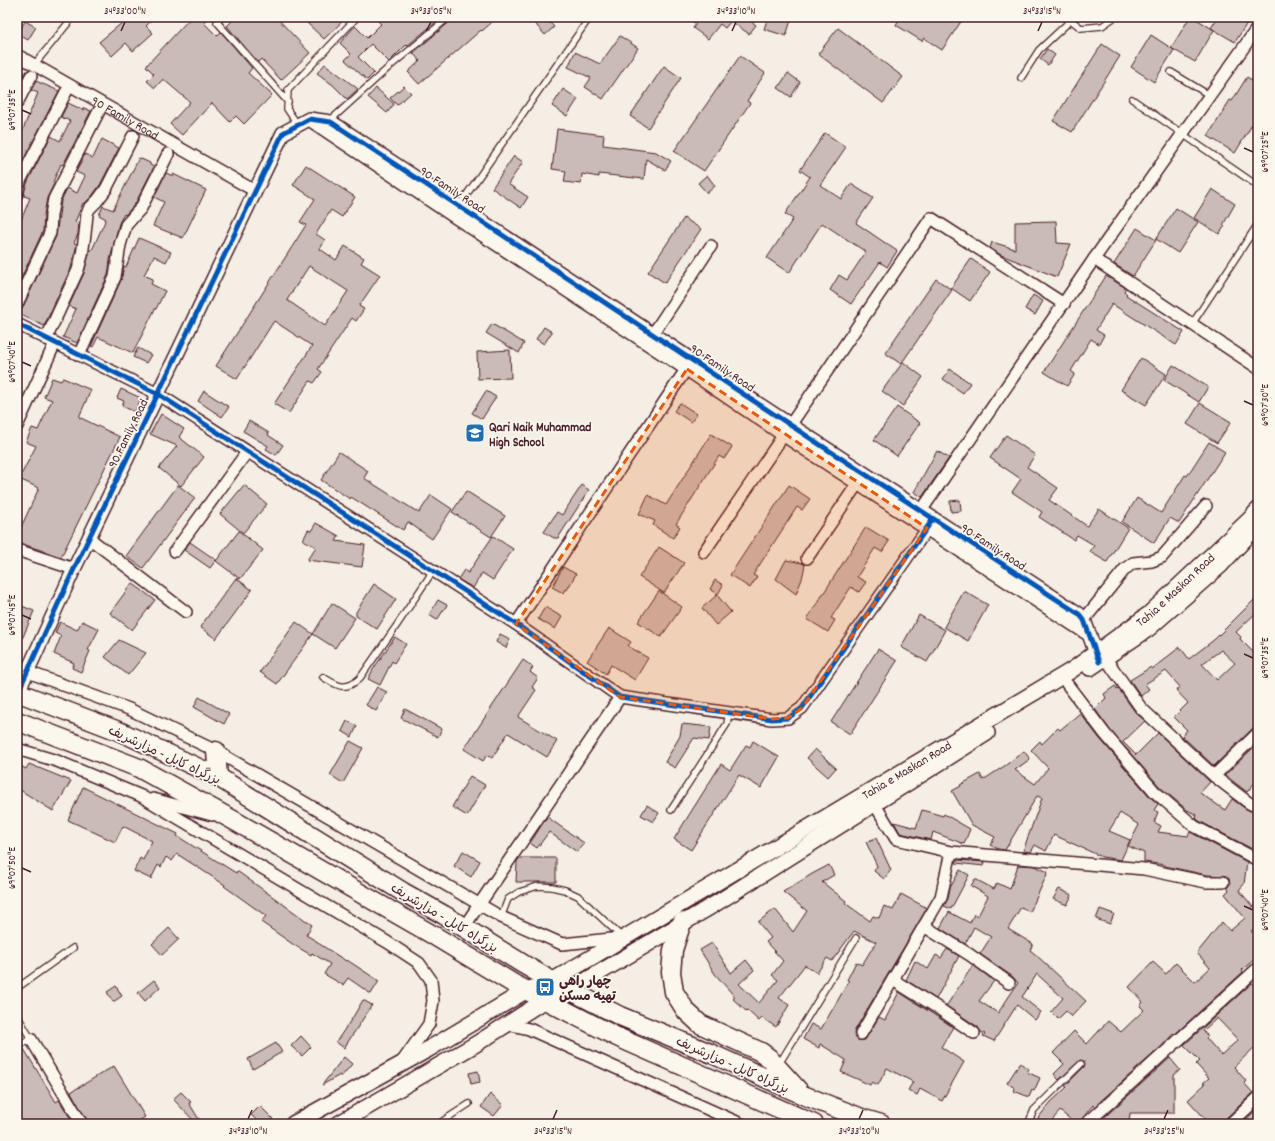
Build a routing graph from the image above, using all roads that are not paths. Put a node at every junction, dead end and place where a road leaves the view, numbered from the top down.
1 (73, 17) edge
2 (222, 17) edge
3 (358, 17) edge
4 (449, 17) edge
5 (590, 17) edge
6 (1114, 17) edge
7 (1069, 19) edge
8 (1258, 27) edge
9 (17, 55) edge
10 (32, 71) junction
11 (1171, 72) dead end
12 (1021, 78) dead end
13 (66, 92) dead end
14 (1209, 95) junction
15 (1132, 100) dead end
16 (288, 102) junction
17 (17, 103) edge
18 (99, 111) dead end
19 (304, 122) junction
20 (328, 126) junction
21 (1183, 134) junction
22 (133, 136) dead end
23 (168, 154) dead end
24 (1258, 186) edge
25 (255, 191) junction
26 (17, 194) edge
27 (456, 211) junction
28 (1258, 224) edge
29 (711, 246) dead end
30 (1094, 260) junction
31 (17, 304) edge
32 (1064, 304) junction
33 (17, 324) edge
34 (1192, 324) junction
35 (653, 334) junction
36 (50, 341) junction
37 (79, 355) junction
38 (690, 364) junction
39 (1258, 368) edge
40 (158, 394) junction
41 (17, 426) edge
42 (787, 430) junction
43 (247, 452) junction
44 (858, 482) junction
45 (1206, 506) dead end
46 (1258, 510) edge
47 (921, 511) junction
48 (930, 524) junction
49 (1258, 525) edge
50 (89, 538) junction
51 (17, 550) edge
52 (175, 551) dead end
53 (704, 552) dead end
54 (807, 558) dead end
55 (74, 569) junction
56 (433, 571) junction
57 (186, 612) dead end
58 (516, 624) junction
59 (1081, 624) junction
60 (1100, 658) junction
61 (22, 669) edge
62 (323, 676) dead end
63 (1067, 684) junction
64 (17, 692) edge
65 (620, 697) junction
66 (729, 712) junction
67 (17, 720) edge
68 (1258, 733) edge
69 (17, 749) edge
70 (216, 751) junction
71 (1214, 776) junction
72 (218, 777) junction
73 (141, 796) junction
74 (874, 803) junction
75 (1258, 807) edge
76 (670, 810) dead end
77 (233, 820) junction
78 (951, 852) junction
79 (1254, 858) dead end
80 (1223, 882) dead end
81 (480, 905) junction
82 (501, 917) junction
83 (682, 922) junction
84 (924, 926) junction
85 (464, 927) junction
86 (624, 938) junction
87 (856, 938) dead end
88 (73, 948) dead end
89 (1258, 968) edge
90 (893, 980) junction
91 (552, 981) junction
92 (1009, 982) dead end
93 (17, 988) edge
94 (527, 990) junction
95 (570, 990) junction
96 (545, 1000) junction
97 (17, 1015) edge
98 (507, 1024) junction
99 (974, 1033) dead end
100 (861, 1034) dead end
101 (31, 1039) junction
102 (17, 1047) edge
103 (401, 1064) junction
104 (1081, 1064) dead end
105 (778, 1067) junction
106 (803, 1095) junction
107 (1258, 1098) edge
108 (469, 1104) dead end
109 (82, 1124) edge
110 (293, 1124) edge
111 (338, 1124) edge
112 (438, 1124) edge
113 (741, 1124) edge
114 (814, 1124) edge
115 (882, 1124) edge
116 (1028, 1124) edge
117 (1086, 1124) edge
118 (1230, 1124) edge

1 - 10 lane
2 - 16 lane
3 - 16 lane
4 - 20 lane
5 - 27 lane
6 - 7 lane
7 - 12 lane
8 - 14 street
9 - 10 street, 90 Family Road
10 - 17 street
10 - 25 street, 90 Family Road
11 - 14 lane
13 - 26 street
14 - 21 street
15 - 21 lane
16 - 19 lane
18 - 31 street
19 - 20 street, 90 Family Road
19 - 25 street, 90 Family Road
20 - 27 street, 90 Family Road
21 - 24 lane
21 - 30 street
22 - 36 street
23 - 37 street
25 - 40 street, 90 Family Road
27 - 35 street, 90 Family Road
27 - 38 street, 90 Family Road
28 - 34 lane
29 - 35 street
30 - 32 street
30 - 34 street
32 - 42 street
32 - 47 street
33 - 36 street
34 - 39 street
35 - 38 street, 90 Family Road
36 - 37 street
36 - 41 street
37 - 40 street
38 - 42 street, 90 Family Road
38 - 58 street
40 - 43 street
40 - 50 street, 90 Family Road
42 - 44 street, 90 Family Road
42 - 47 street, 90 Family Road
42 - 53 street
43 - 52 street
43 - 56 street
44 - 48 street, 90 Family Road
44 - 54 street
45 - 59 street
46 - 60 main road, Tahia e Maskan Road
47 - 48 street, 90 Family Road
48 - 59 street, 90 Family Road
48 - 66 street
49 - 60 main road, Tahia e Maskan Road
50 - 55 street, 90 Family Road
50 - 57 street
51 - 55 street
55 - 61 street, 90 Family Road
56 - 58 street
56 - 62 lane
58 - 65 street
59 - 60 street, 90 Family Road
60 - 63 main road, Tahia e Maskan Road
60 - 71 street
60 - 86 main road, Tahia e Maskan Road
61 - 64 street, 90 Family Road
61 - 70 street
63 - 74 main road, Tahia e Maskan Road
63 - 79 street
64 - 72 highway, بزرگراه کابل - مزارشریف
65 - 66 street
65 - 81 street
66 - 76 lane
67 - 77 highway, بزرگراه کابل - مزارشریف
68 - 71 street
69 - 73 street
70 - 72 highway
70 - 81 street
71 - 75 street
72 - 85 highway, بزرگراه کابل - مزارشریف
73 - 77 street
73 - 103 street
74 - 78 street
74 - 83 main road, Tahia e Maskan Road
77 - 94 highway, بزرگراه کابل - مزارشریف
78 - 80 street
78 - 84 street
81 - 82 street
81 - 85 street
82 - 86 street
82 - 86 lane
83 - 95 main road, Tahia e Maskan Road
83 - 105 highway
84 - 90 street
84 - 92 street
85 - 91 highway, بزرگراه کابل - مزارشریف
86 - 91 main road, Tahia e Maskan Road
87 - 105 lane
88 - 93 lane
89 - 117 street
90 - 99 street
90 - 100 street
91 - 94 main road, Tahia e Maskan Road
91 - 95 highway, بزرگراه کابل - مزارشریف
94 - 96 highway, بزرگراه کابل - مزارشریف
94 - 103 main road, Tahia e Maskan Road
95 - 96 main road, Tahia e Maskan Road
95 - 106 highway, بزرگراه کابل - مزارشریف
96 - 98 main road, Tahia e Maskan Road
96 - 114 highway, بزرگراه کابل - مزارشریف
97 - 101 lane
98 - 111 main road, Tahia e Maskan Road
98 - 113 street
101 - 102 lane
101 - 109 street
103 - 110 main road, Tahia e Maskan Road
104 - 116 lane
105 - 106 highway
106 - 115 highway, بزرگراه کابل - مزارشریف
107 - 118 street
108 - 112 lane

